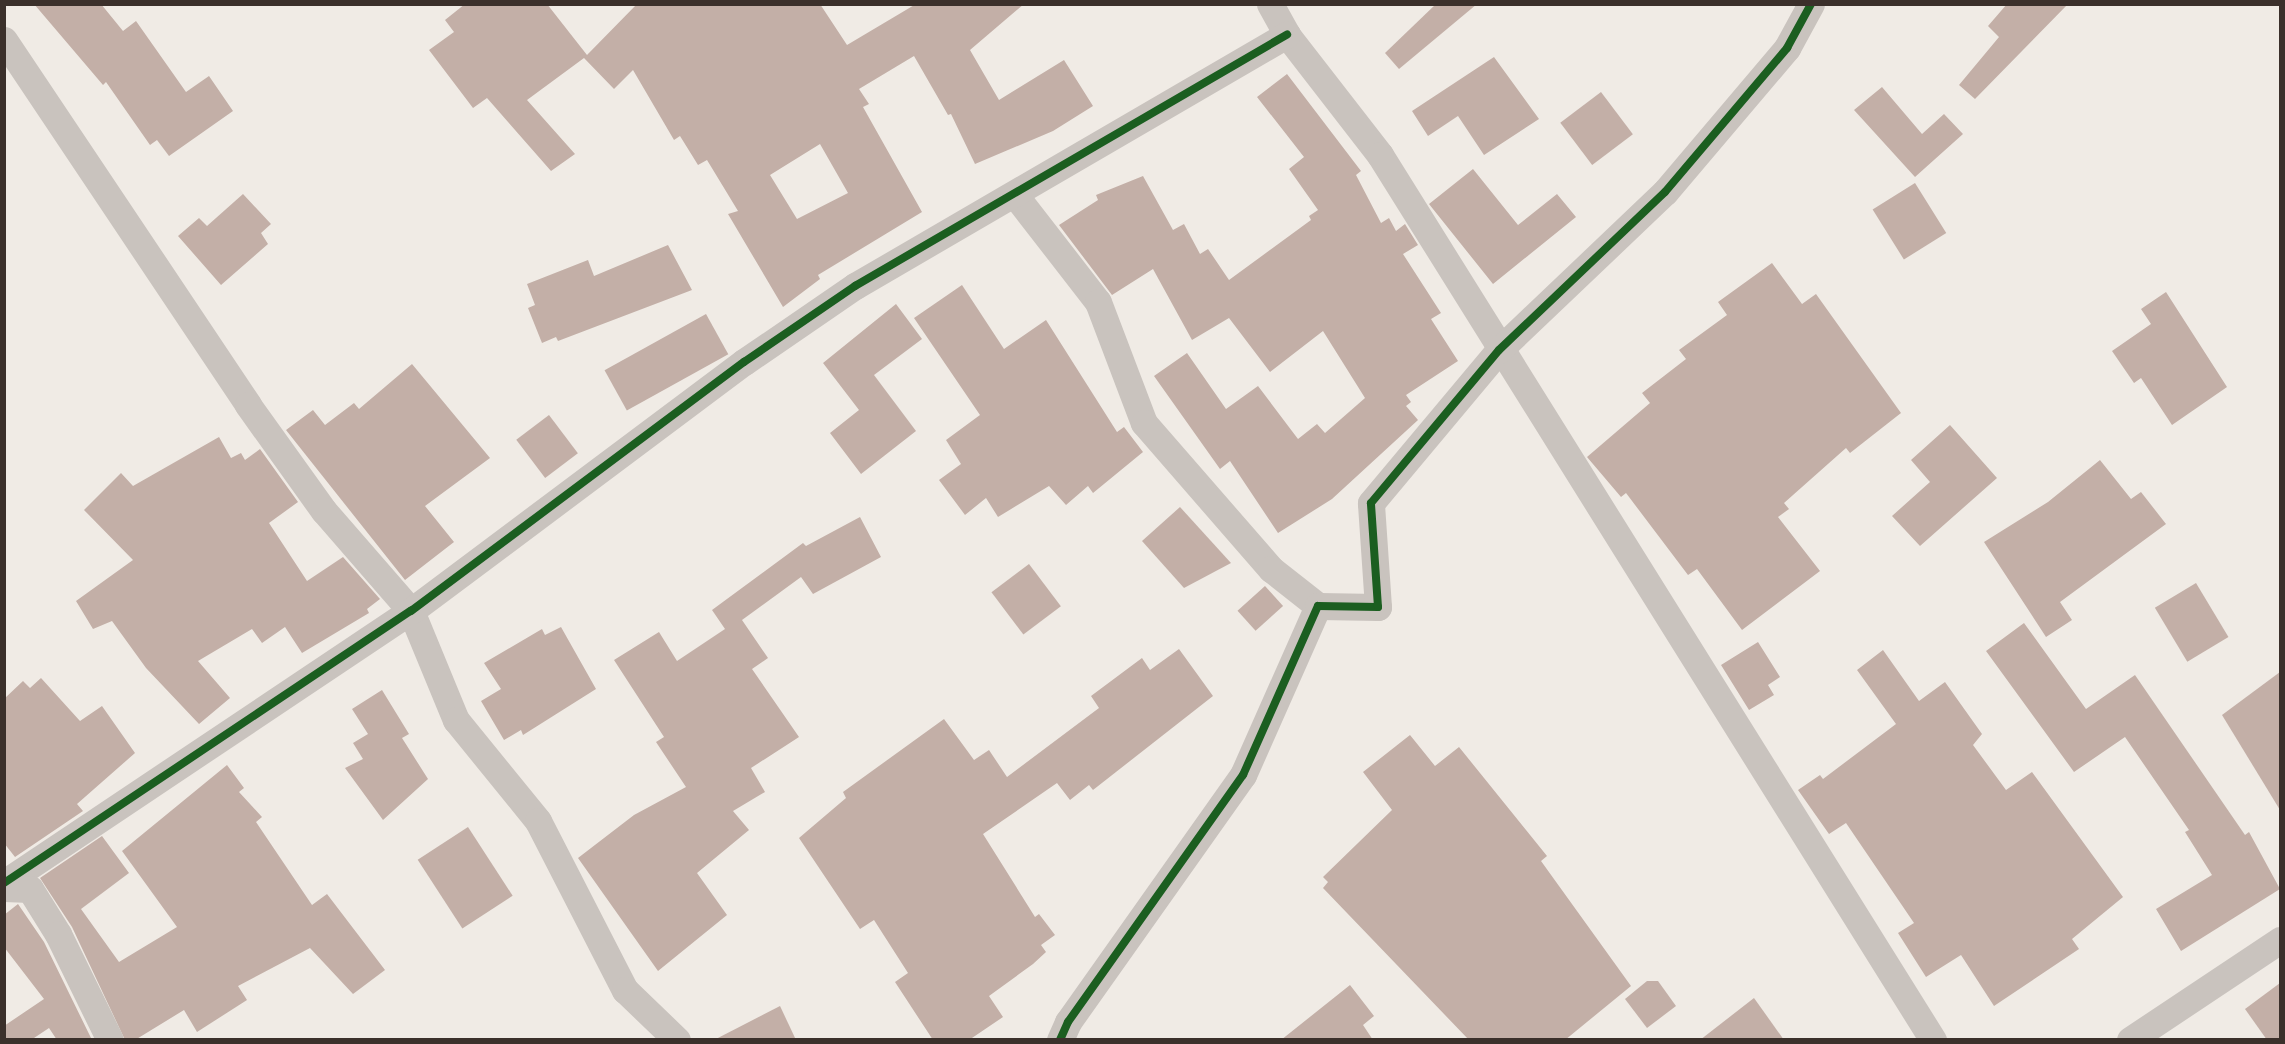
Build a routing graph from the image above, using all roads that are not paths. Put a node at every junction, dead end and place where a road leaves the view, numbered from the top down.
1 (1270, 4) edge
2 (1811, 4) edge
3 (1287, 35) junction
4 (4, 40) edge
5 (1015, 195) junction
6 (1499, 351) junction
7 (1318, 606) junction
8 (411, 611) junction
9 (4, 883) edge
10 (4, 888) edge
11 (2280, 940) edge
12 (1069, 1034) edge
13 (110, 1040) edge
14 (676, 1040) edge
15 (1933, 1040) edge
16 (2130, 1040) edge

1 - 3 street
2 - 6 street
3 - 5 street
3 - 6 street
4 - 8 street
5 - 7 street
5 - 8 street
6 - 7 street
6 - 15 street
7 - 12 street
8 - 9 street
8 - 14 street
10 - 13 street
11 - 16 street

